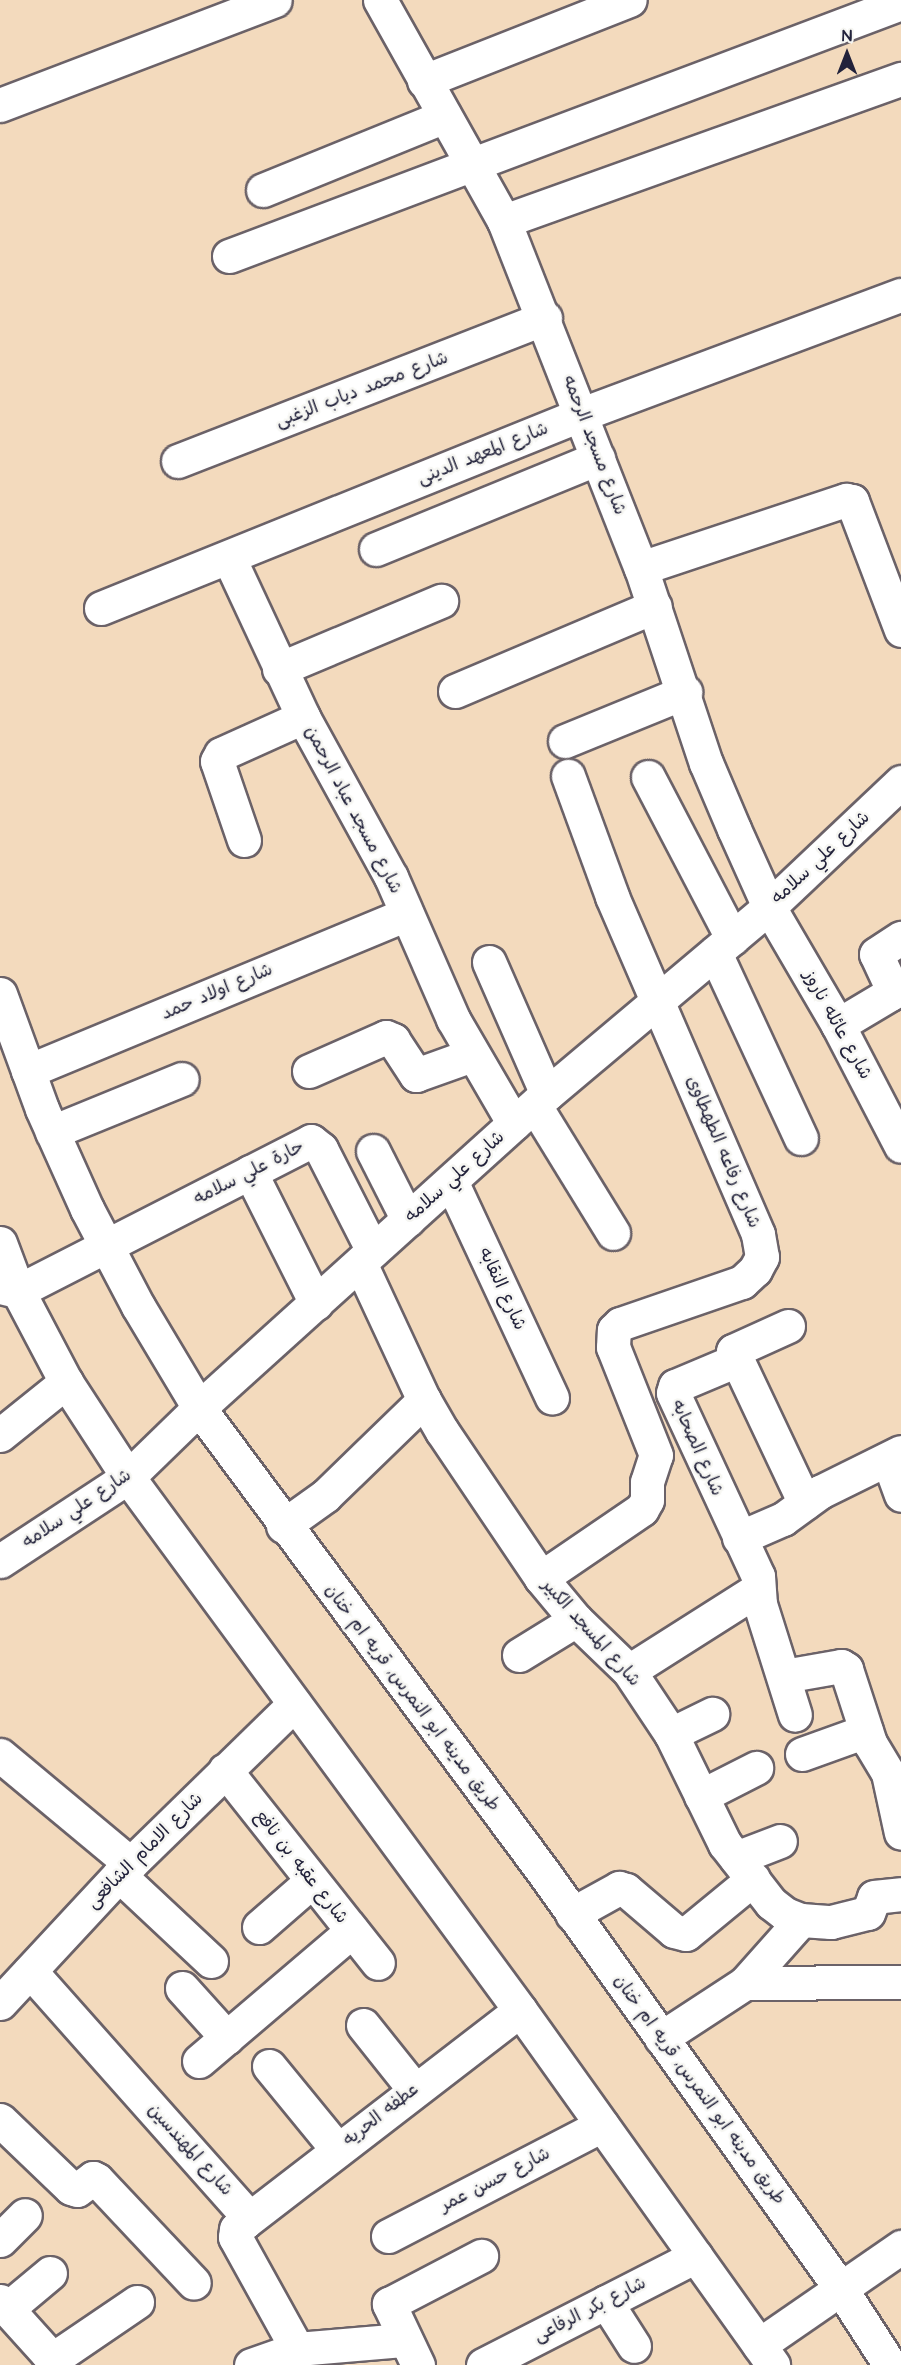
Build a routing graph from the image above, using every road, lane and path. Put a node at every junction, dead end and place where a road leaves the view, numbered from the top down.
1 (275, 0) edge
2 (381, 0) edge
3 (630, 0) edge
4 (901, 3) edge
5 (901, 79) edge
6 (423, 81) junction
7 (0, 105) edge
8 (445, 116) junction
9 (472, 163) junction
10 (263, 190) dead end
11 (504, 220) junction
12 (229, 256) dead end
13 (901, 296) edge
14 (545, 318) junction
15 (582, 414) junction
16 (598, 458) junction
17 (178, 461) dead end
18 (375, 549) dead end
19 (229, 558) junction
20 (641, 568) junction
21 (441, 601) dead end
22 (655, 606) junction
23 (101, 608) dead end
24 (901, 630) edge
25 (279, 669) junction
26 (455, 691) dead end
27 (685, 692) junction
28 (303, 717) junction
29 (565, 741) dead end
30 (568, 776) dead end
31 (648, 777) dead end
32 (901, 782) edge
33 (244, 840) dead end
34 (769, 907) junction
35 (407, 914) junction
36 (901, 938) edge
37 (723, 945) junction
38 (489, 962) dead end
39 (0, 994) edge
40 (658, 1001) junction
41 (838, 1025) junction
42 (472, 1055) junction
43 (28, 1071) junction
44 (309, 1071) dead end
45 (182, 1079) dead end
46 (532, 1108) junction
47 (52, 1132) junction
48 (801, 1138) dead end
49 (901, 1146) edge
50 (373, 1151) dead end
51 (250, 1172) junction
52 (450, 1181) junction
53 (408, 1220) junction
54 (613, 1233) dead end
55 (0, 1243) edge
56 (106, 1245) junction
57 (367, 1257) junction
58 (9, 1289) edge
59 (316, 1303) junction
60 (788, 1326) dead end
61 (737, 1360) junction
62 (66, 1382) junction
63 (552, 1398) dead end
64 (424, 1400) junction
65 (199, 1408) junction
66 (0, 1435) edge
67 (895, 1455) edge
68 (129, 1477) junction
69 (901, 1495) edge
70 (805, 1503) junction
71 (283, 1526) junction
72 (738, 1538) junction
73 (0, 1561) edge
74 (541, 1578) junction
75 (758, 1589) junction
76 (576, 1620) junction
77 (519, 1655) dead end
78 (628, 1671) junction
79 (784, 1676) junction
80 (294, 1704) junction
81 (712, 1714) dead end
82 (795, 1715) dead end
83 (866, 1731) junction
84 (671, 1734) junction
85 (802, 1754) dead end
86 (0, 1755) edge
87 (756, 1768) dead end
88 (225, 1770) junction
89 (701, 1796) junction
90 (901, 1833) edge
91 (780, 1841) dead end
92 (744, 1869) junction
93 (125, 1870) junction
94 (312, 1881) junction
95 (901, 1894) edge
96 (572, 1914) junction
97 (801, 1920) junction
98 (259, 1927) dead end
99 (352, 1931) junction
100 (211, 1961) dead end
101 (378, 1963) dead end
102 (30, 1971) junction
103 (901, 1982) edge
104 (745, 1983) junction
105 (182, 1988) dead end
106 (0, 2003) edge
107 (520, 2010) junction
108 (363, 2025) dead end
109 (227, 2038) junction
110 (662, 2038) junction
111 (199, 2061) dead end
112 (269, 2066) dead end
113 (414, 2089) junction
114 (0, 2120) edge
115 (602, 2125) junction
116 (337, 2149) junction
117 (25, 2215) dead end
118 (245, 2222) junction
119 (388, 2236) dead end
120 (0, 2240) edge
121 (901, 2247) edge
122 (481, 2256) dead end
123 (696, 2256) junction
124 (50, 2273) dead end
125 (194, 2283) dead end
126 (841, 2289) junction
127 (136, 2302) dead end
128 (606, 2302) junction
129 (4, 2305) edge
130 (634, 2346) dead end
131 (297, 2349) junction
132 (410, 2353) edge
133 (533, 2354) edge
134 (350, 2355) edge
135 (766, 2355) edge
136 (258, 2364) edge
137 (483, 2365) edge
138 (890, 2365) edge

1 - 7 street
2 - 6 street, شارع مسجد الرحمه
3 - 6 street
4 - 9 street
5 - 11 street
6 - 8 street, شارع مسجد الرحمه
8 - 9 street, شارع مسجد الرحمه
8 - 10 street
9 - 11 street, شارع مسجد الرحمه
9 - 12 street
11 - 14 street, شارع مسجد الرحمه
13 - 15 street, شارع المعهد الدينى
14 - 15 street, شارع مسجد الرحمه
14 - 17 street, شارع محمد دياب الزغبى
15 - 16 street, شارع مسجد الرحمه
15 - 19 street, شارع المعهد الدينى
16 - 18 street
16 - 20 street, شارع مسجد الرحمه
19 - 23 street, شارع المعهد الدينى
19 - 25 street, شارع مسجد عباد الرحمن
20 - 22 street, شارع مسجد الرحمه
20 - 24 street
21 - 25 street
22 - 26 street
22 - 27 street, شارع مسجد الرحمه
25 - 28 street, شارع مسجد عباد الرحمن
27 - 29 street
27 - 34 street, شارع مسجد الرحمه
28 - 33 street
28 - 35 street, شارع مسجد عباد الرحمن
30 - 40 street
31 - 37 street
32 - 34 street, شارع علي سلامه
34 - 37 street, شارع علي سلامه
34 - 41 street, شارع عائله ناروز
35 - 42 street, شارع مسجد عباد الرحمن
35 - 43 street, شارع اولاد حمد
36 - 41 street
37 - 40 street, شارع علي سلامه
37 - 48 street
38 - 46 street
39 - 43 street, طريق مدينه ابو النمرس, قريه ام خنان
40 - 46 street, شارع علي سلامه
40 - 74 street, شارع رفاعه الطهطاوى
41 - 49 street, شارع عائله ناروز
42 - 44 street
42 - 46 street, شارع مسجد عباد الرحمن
43 - 47 street, طريق مدينه ابو النمرس, قريه ام خنان
45 - 47 street
46 - 52 street, شارع علي سلامه
46 - 54 street
47 - 56 street, طريق مدينه ابو النمرس, قريه ام خنان
50 - 53 street
51 - 56 street, حارة علي سلامه
51 - 57 street, حارة علي سلامه
51 - 59 street
52 - 53 street, شارع علي سلامه
52 - 63 street, شارع النقابه
53 - 57 street, شارع علي سلامه
55 - 58 street
56 - 58 street, حارة علي سلامه
56 - 65 street, طريق مدينه ابو النمرس, قريه ام خنان
57 - 59 street, شارع علي سلامه
57 - 64 street, شارع المسجد الكبير
58 - 62 street
59 - 65 street, شارع علي سلامه
60 - 61 street
61 - 70 street
61 - 72 street, شارع الصحابه
62 - 66 street
62 - 68 street
64 - 71 street
64 - 74 street, شارع المسجد الكبير
65 - 68 street, شارع علي سلامه
65 - 71 street, طريق مدينه ابو النمرس, قريه ام خنان
67 - 69 street
67 - 70 street
68 - 73 street, شارع علي سلامه
68 - 80 street
70 - 72 street
71 - 96 street, طريق مدينه ابو النمرس, قريه ام خنان
72 - 75 street, شارع الصحابه
74 - 76 street, شارع المسجد الكبير
75 - 78 street
75 - 79 street, شارع الصحابه
76 - 77 street
76 - 78 street, شارع المسجد الكبير
78 - 84 street, شارع المسجد الكبير
79 - 82 street, شارع الصحابه
79 - 83 street
80 - 88 street, شارع الامام الشافعى
80 - 107 street
81 - 84 street
83 - 85 street
83 - 90 street
84 - 89 street, شارع المسجد الكبير
86 - 93 street
87 - 89 street
88 - 93 street, شارع الامام الشافعى
88 - 94 street, شارع عقبه بن نافع
89 - 92 street, شارع المسجد الكبير
91 - 92 street
92 - 96 street
92 - 97 street, شارع المسجد الكبير
93 - 100 street
93 - 102 street, شارع الامام الشافعى
94 - 98 street
94 - 99 street, شارع عقبه بن نافع
95 - 97 street, شارع المسجد الكبير
96 - 110 street, طريق مدينه ابو النمرس, قريه ام خنان
97 - 104 street
99 - 101 street, شارع عقبه بن نافع
99 - 109 street
102 - 106 street, شارع الامام الشافعى
102 - 118 street, شارع المهندسين
103 - 104 street
104 - 110 street
105 - 109 street
107 - 113 street, عطفه الحريه
107 - 115 street
108 - 113 street
109 - 111 street
110 - 126 street, طريق مدينه ابو النمرس, قريه ام خنان
112 - 116 street
113 - 116 street, عطفه الحريه
114 - 125 street
115 - 119 street, شارع حسن عمر
115 - 123 street
116 - 118 street, عطفه الحريه
117 - 120 street
118 - 131 street
121 - 126 street
122 - 132 street
123 - 128 street, شارع بكر الرفاعى
123 - 135 street
124 - 129 street
126 - 135 street
126 - 138 street, طريق مدينه ابو النمرس, قريه ام خنان
127 - 129 street
128 - 130 street
128 - 133 street, شارع بكر الرفاعى
131 - 134 street
131 - 136 street
132 - 134 street
133 - 137 street, شارع بكر الرفاعى

